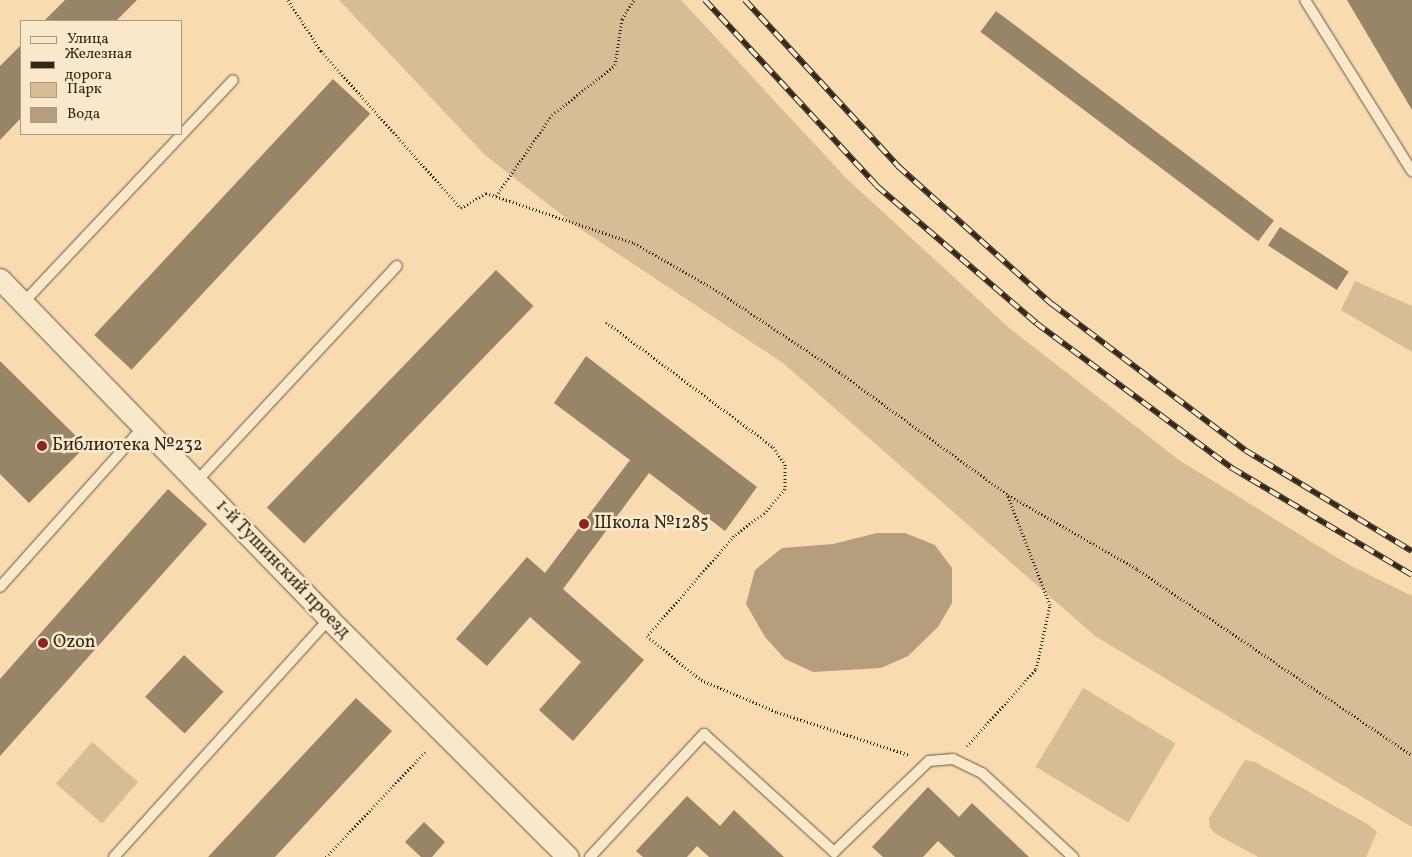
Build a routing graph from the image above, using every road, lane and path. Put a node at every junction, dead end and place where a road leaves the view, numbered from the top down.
1 (288, 0) edge
2 (634, 0) edge
3 (1305, 0) edge
4 (233, 80) dead end
5 (182, 134) edge
6 (181, 135) edge
7 (1412, 171) edge
8 (496, 196) junction
9 (397, 266) dead end
10 (0, 279) edge
11 (23, 302) junction
12 (606, 322) dead end
13 (143, 427) junction
14 (196, 482) junction
15 (1008, 495) junction
16 (0, 587) edge
17 (329, 619) junction
18 (1412, 755) edge
19 (432, 757) dead end
20 (954, 759) junction
21 (929, 761) junction
22 (114, 857) edge
23 (326, 857) edge
24 (568, 857) edge
25 (590, 857) edge
26 (1073, 857) edge

1 - 8 path
2 - 8 path
3 - 7 lane
4 - 5 lane
6 - 11 lane
8 - 15 path
9 - 14 lane
10 - 11 street, 1-й Тушинский проезд
11 - 13 street, 1-й Тушинский проезд
12 - 21 path
13 - 14 street, 1-й Тушинский проезд
13 - 16 lane
14 - 17 street, 1-й Тушинский проезд
15 - 18 path
15 - 20 path
17 - 22 lane
17 - 24 street, 1-й Тушинский проезд
19 - 23 path
20 - 21 lane
20 - 26 lane
21 - 25 lane

